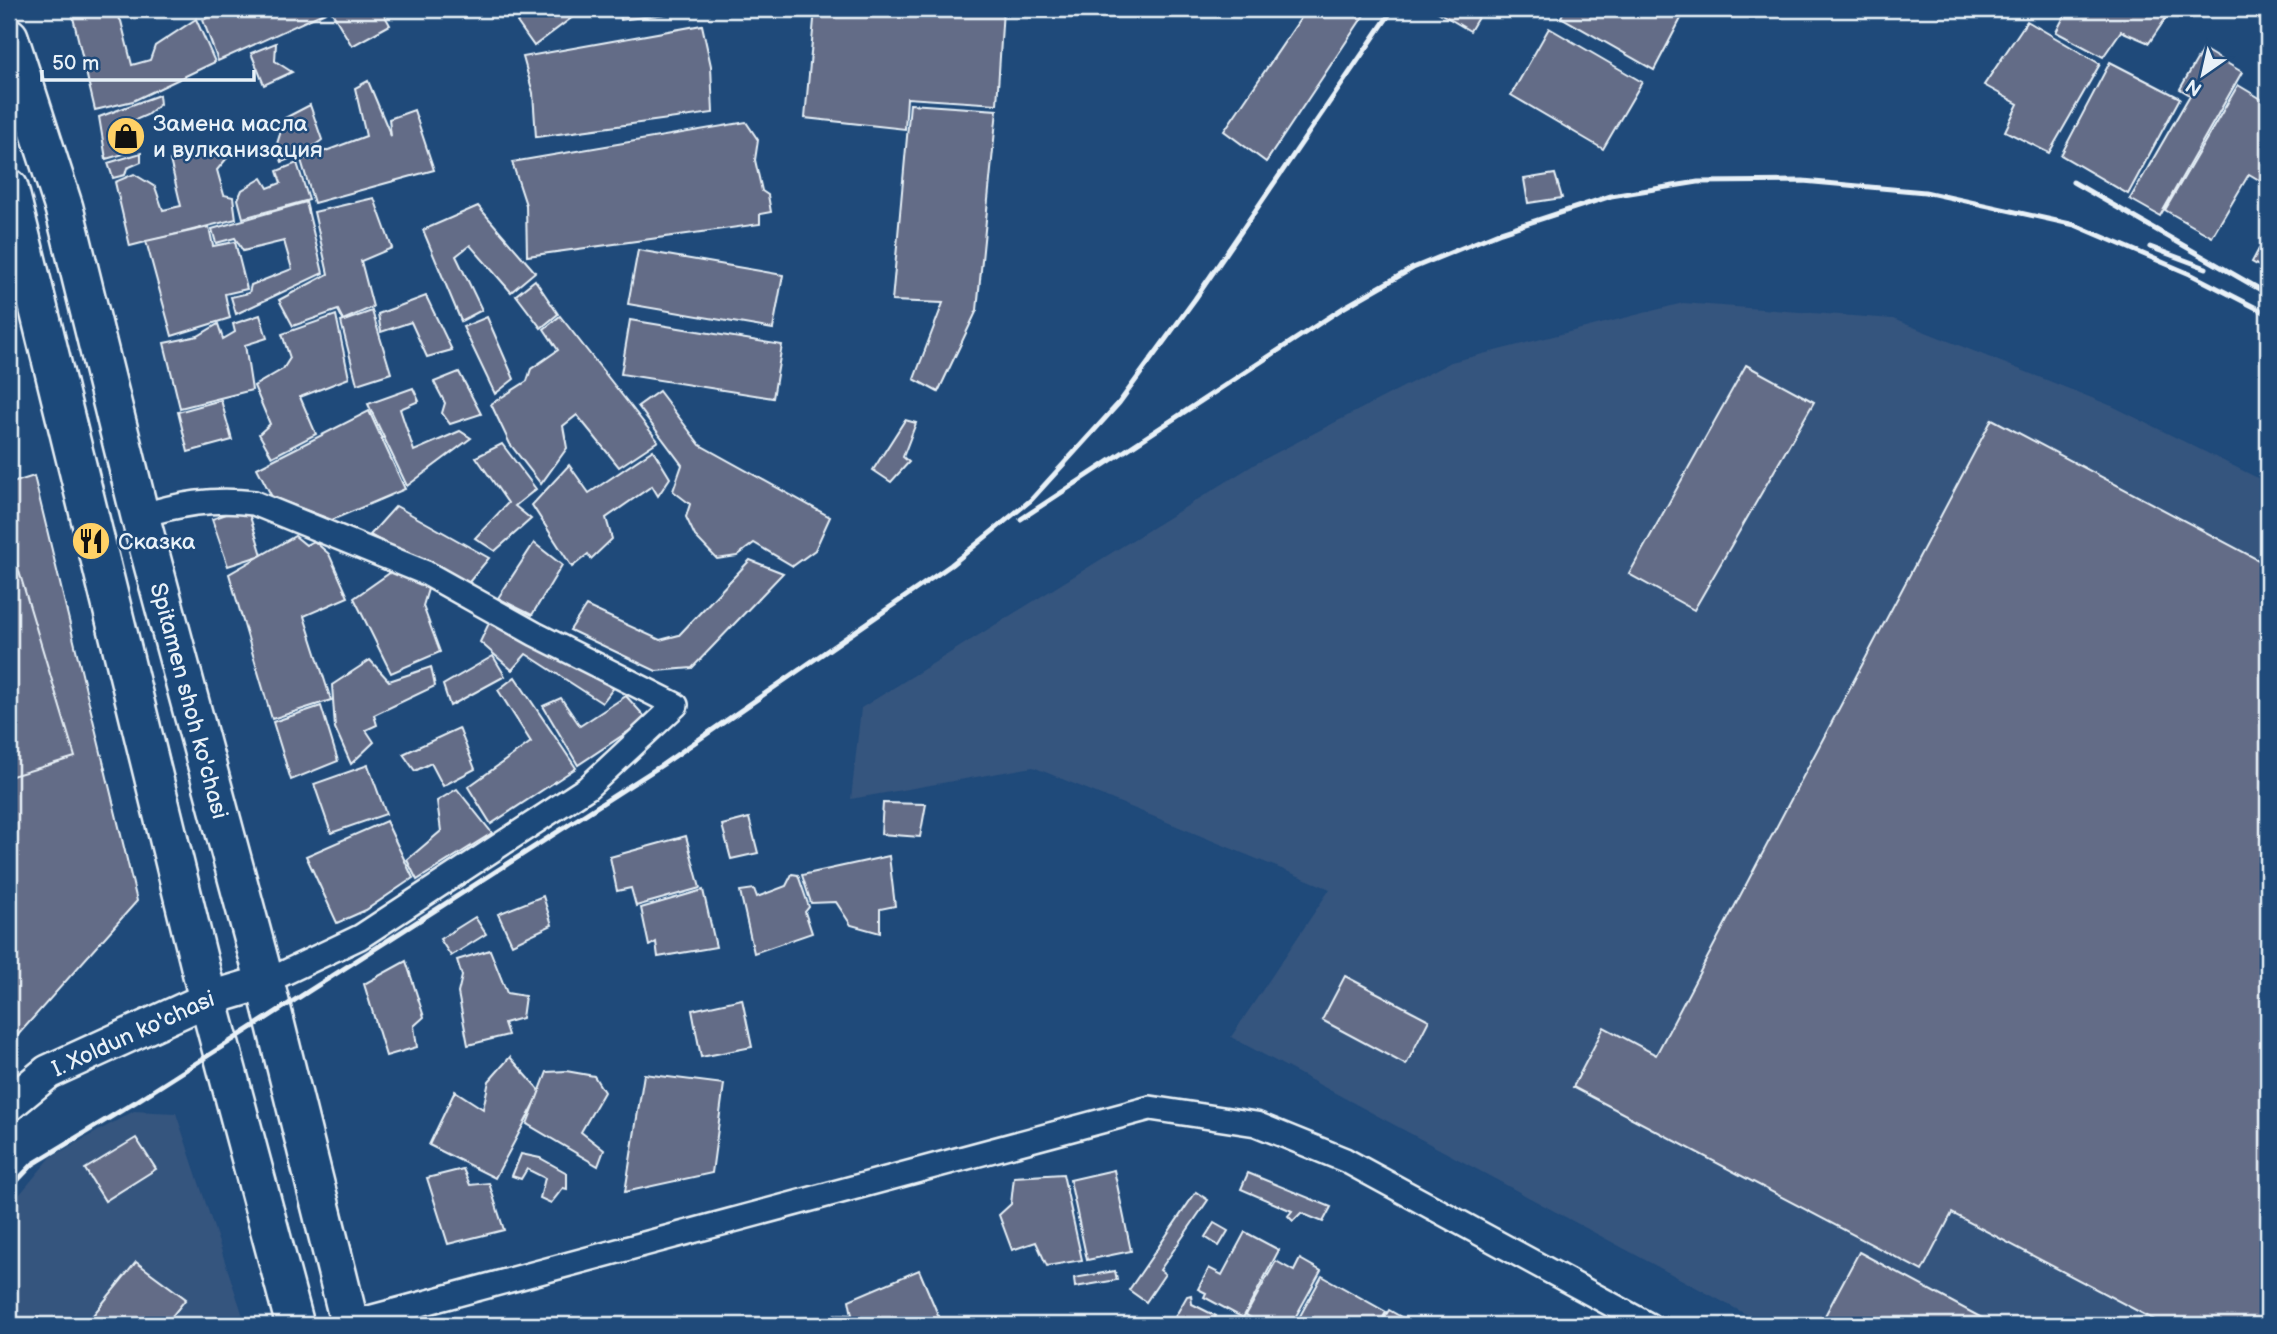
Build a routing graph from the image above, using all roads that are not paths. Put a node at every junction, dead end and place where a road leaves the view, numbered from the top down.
1 (9, 37) edge
2 (9, 188) edge
3 (140, 516) junction
4 (265, 982) junction
5 (208, 999) junction
6 (9, 1104) edge
7 (350, 1324) edge
8 (295, 1325) edge
9 (1648, 1325) edge

1 - 3 main road, Spitamen shoh ko'chasi
2 - 5 main road
3 - 4 main road, Spitamen shoh ko'chasi
3 - 4 street
4 - 5 street, I. Xoldun ko'chasi
4 - 7 main road, Spitamen shoh ko'chasi
5 - 6 street, I. Xoldun ko'chasi
5 - 8 main road
7 - 9 street

